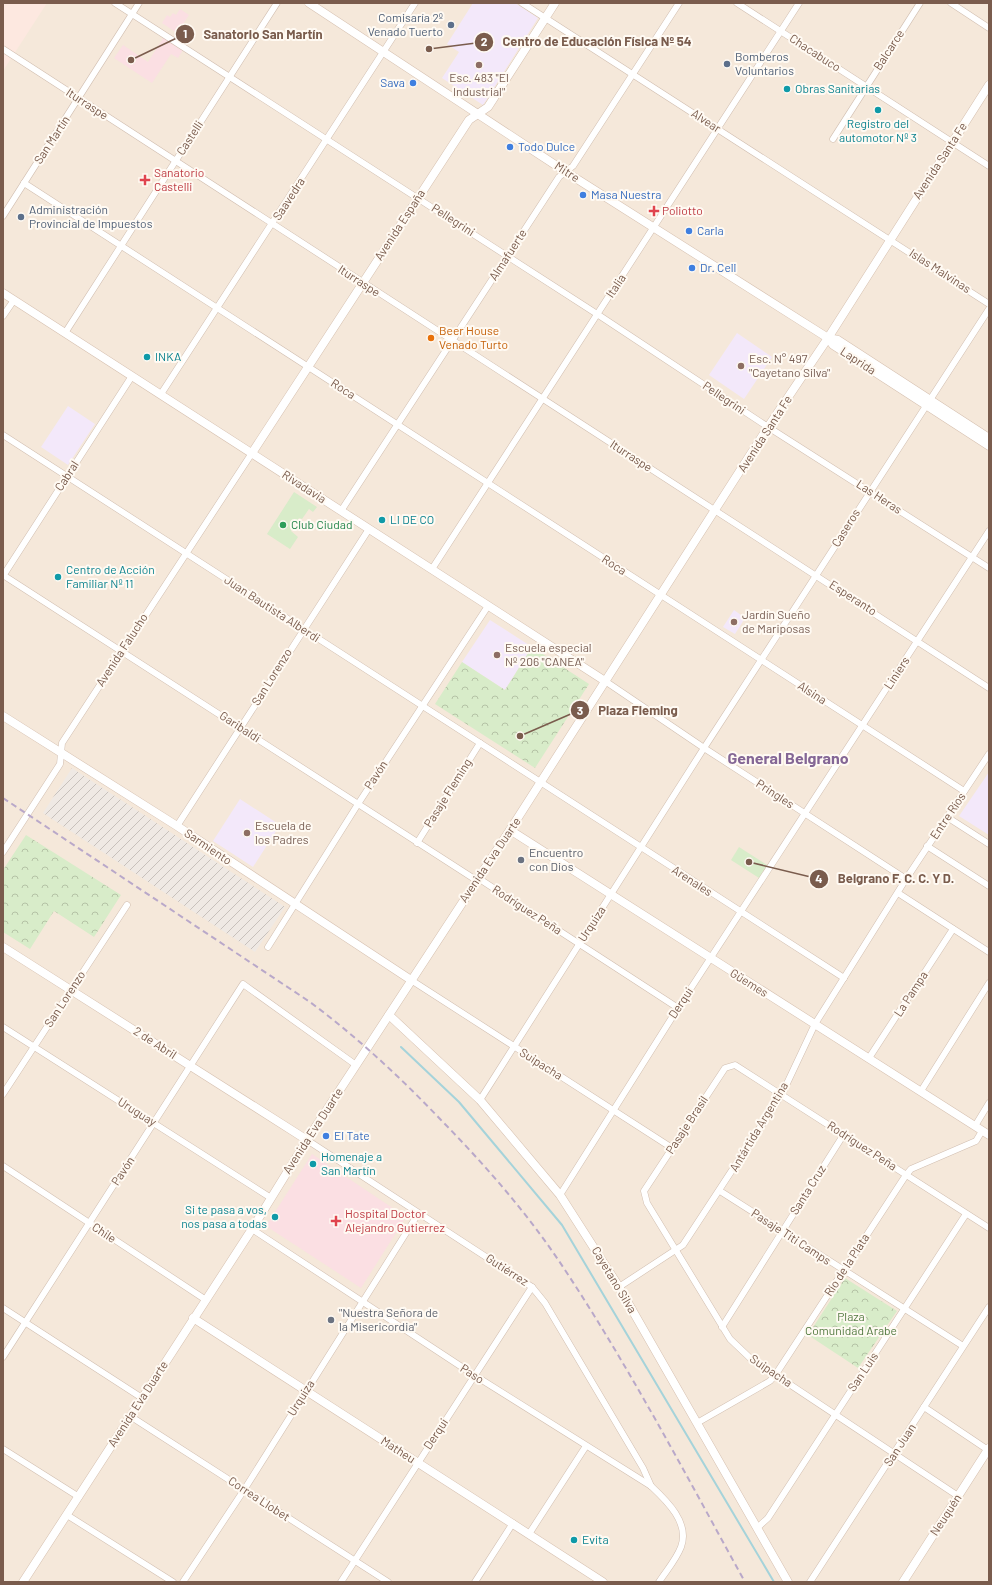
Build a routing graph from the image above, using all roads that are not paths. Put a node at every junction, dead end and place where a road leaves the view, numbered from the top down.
1 (115, 3) edge
2 (139, 3) edge
3 (277, 3) edge
4 (309, 3) edge
5 (415, 3) edge
6 (522, 3) edge
7 (555, 3) edge
8 (679, 3) edge
9 (738, 3) edge
10 (799, 3) edge
11 (920, 3) edge
12 (952, 3) edge
13 (132, 14) junction
14 (546, 18) junction
15 (989, 28) edge
16 (782, 31) junction
17 (3, 49) edge
18 (383, 52) junction
19 (633, 74) junction
20 (230, 77) junction
21 (989, 85) edge
22 (866, 86) junction
23 (79, 98) junction
24 (478, 114) junction
25 (718, 129) junction
26 (833, 139) dead end
27 (326, 140) junction
28 (952, 142) junction
29 (175, 161) junction
30 (989, 166) edge
31 (566, 172) junction
32 (24, 183) junction
33 (418, 197) junction
34 (3, 216) edge
35 (273, 224) junction
36 (655, 228) junction
37 (890, 239) junction
38 (120, 246) junction
39 (508, 256) junction
40 (362, 283) junction
41 (3, 293) edge
42 (14, 300) junction
43 (989, 304) edge
44 (219, 308) junction
45 (989, 309) edge
46 (597, 314) junction
47 (3, 316) edge
48 (65, 333) junction
49 (828, 338) junction
50 (451, 340) junction
51 (308, 367) junction
52 (132, 376) junction
53 (161, 394) junction
54 (542, 399) junction
55 (928, 403) junction
56 (398, 424) junction
57 (768, 427) junction
58 (3, 435) edge
59 (989, 438) edge
60 (989, 446) edge
61 (252, 453) junction
62 (66, 476) junction
63 (488, 483) junction
64 (870, 491) junction
65 (341, 511) junction
66 (715, 511) junction
67 (369, 529) junction
68 (989, 531) edge
69 (185, 553) junction
70 (972, 557) junction
71 (989, 568) edge
72 (432, 569) junction
73 (3, 575) edge
74 (816, 575) junction
75 (660, 596) junction
76 (488, 606) junction
77 (303, 628) junction
78 (918, 641) junction
79 (122, 651) junction
80 (761, 660) junction
81 (605, 681) junction
82 (989, 688) edge
83 (422, 705) junction
84 (3, 716) edge
85 (862, 725) junction
86 (241, 727) junction
87 (480, 743) junction
88 (704, 748) junction
89 (61, 753) junction
90 (989, 754) edge
91 (540, 782) junction
92 (964, 791) junction
93 (358, 804) junction
94 (804, 813) junction
95 (947, 817) junction
96 (177, 826) junction
97 (510, 830) junction
98 (417, 842) junction
99 (989, 844) edge
100 (927, 846) junction
101 (641, 847) junction
102 (3, 852) edge
103 (477, 879) junction
104 (906, 879) junction
105 (989, 886) edge
106 (898, 893) junction
107 (612, 894) junction
108 (294, 904) junction
109 (126, 905) dead end
110 (740, 912) junction
111 (953, 929) junction
112 (579, 944) junction
113 (3, 947) edge
114 (268, 947) dead end
115 (989, 952) edge
116 (710, 958) junction
117 (844, 978) junction
118 (411, 980) junction
119 (989, 983) edge
120 (71, 990) junction
121 (678, 1008) junction
122 (389, 1015) junction
123 (815, 1024) junction
124 (3, 1027) edge
125 (33, 1046) junction
126 (513, 1047) junction
127 (869, 1058) junction
128 (356, 1065) junction
129 (735, 1065) joint
130 (190, 1066) junction
131 (921, 1091) junction
132 (3, 1094) edge
133 (782, 1094) junction
134 (480, 1100) junction
135 (989, 1103) edge
136 (613, 1109) junction
137 (154, 1123) junction
138 (975, 1126) junction
139 (986, 1133) edge
140 (844, 1134) junction
141 (307, 1140) junction
142 (672, 1148) junction
143 (3, 1166) edge
144 (906, 1175) junction
145 (644, 1191) joint
146 (720, 1191) junction
147 (560, 1195) junction
148 (271, 1198) junction
149 (418, 1214) junction
150 (966, 1214) junction
151 (89, 1223) junction
152 (989, 1228) edge
153 (252, 1229) junction
154 (782, 1231) junction
155 (675, 1251) junction
156 (843, 1270) junction
157 (532, 1287) junction
158 (619, 1287) junction
159 (206, 1300) junction
160 (363, 1301) junction
161 (989, 1307) edge
162 (3, 1308) edge
163 (905, 1310) junction
164 (194, 1318) junction
165 (26, 1322) junction
166 (722, 1327) junction
167 (963, 1346) junction
168 (3, 1357) edge
169 (776, 1374) junction
170 (474, 1375) junction
171 (306, 1391) junction
172 (142, 1398) junction
173 (924, 1407) junction
174 (835, 1415) junction
175 (130, 1416) junction
176 (697, 1423) junction
177 (586, 1446) junction
178 (3, 1449) edge
179 (988, 1449) edge
180 (894, 1453) junction
181 (418, 1463) junction
182 (651, 1486) junction
183 (244, 1490) junction
184 (958, 1496) junction
185 (78, 1497) junction
186 (67, 1514) junction
187 (513, 1523) junction
188 (757, 1528) junction
189 (529, 1534) junction
190 (355, 1560) junction
191 (23, 1582) edge
192 (173, 1582) edge
193 (183, 1582) edge
194 (341, 1582) edge
195 (388, 1582) edge
196 (476, 1582) edge
197 (603, 1582) edge
198 (658, 1582) edge
199 (788, 1582) edge
200 (810, 1582) edge
201 (903, 1582) edge

1 - 13 street, Pellegrini
2 - 13 street, San Martín
3 - 20 street, Castelli
4 - 18 street, Mitre
5 - 18 street, Saavedra
6 - 14 street, Alvear
7 - 14 street, Avenida España
8 - 19 street, Almafuerte
9 - 16 street, Chacabuco
10 - 16 street, Italia
11 - 22 street, Balcarce
12 - 15 street
13 - 20 street, Pellegrini
13 - 23 street, San Martín
14 - 19 street, Alvear
14 - 24 street, Avenida España
16 - 22 street, Chacabuco
16 - 25 street, Italia
17 - 23 street, Iturraspe
18 - 24 street, Mitre
18 - 27 street, Saavedra
19 - 25 street, Alvear
19 - 31 street, Almafuerte
20 - 27 street, Pellegrini
20 - 29 street, Castelli
21 - 28 street, Avenida Santa Fe
22 - 26 street, Balcarce
22 - 28 street, Chacabuco
23 - 29 street, Iturraspe
23 - 32 street, San Martín
24 - 31 street, Mitre
24 - 33 street, Avenida España
25 - 36 street, Italia
25 - 37 street, Alvear
27 - 33 street, Pellegrini
27 - 35 street, Saavedra
28 - 30 street, Chacabuco
28 - 37 street, Avenida Santa Fe
29 - 35 street, Iturraspe
29 - 38 street, Castelli
31 - 36 street, Mitre
31 - 39 street, Almafuerte
32 - 34 street, San Martín
32 - 38 street, Roca
33 - 39 street, Pellegrini
33 - 40 street, Avenida España
35 - 40 street, Iturraspe
35 - 44 street, Saavedra
36 - 46 street, Italia
36 - 49 street, Mitre
37 - 43 street, Islas Malvinas
37 - 49 street, Avenida Santa Fe
38 - 44 street, Roca
38 - 48 street, Castelli
39 - 46 street, Pellegrini
39 - 50 street, Almafuerte
40 - 50 street, Iturraspe
40 - 51 street, Avenida España
41 - 42 street, Rivadavia
42 - 47 street
42 - 48 street, Rivadavia
44 - 51 street, Roca
44 - 53 street, Saavedra
45 - 55 street, Caseros
46 - 54 street, Italia
46 - 57 street, Pellegrini
48 - 52 street, Rivadavia
49 - 55 street, Laprida
49 - 57 street, Avenida Santa Fe
50 - 54 street, Iturraspe
50 - 56 street, Almafuerte
51 - 56 street, Roca
51 - 61 street, Avenida España
52 - 53 street, Rivadavia
52 - 62 street, Cabral
53 - 61 street, Rivadavia
54 - 63 street, Italia
54 - 66 street, Iturraspe
55 - 59 street, Laprida
55 - 60 street, Laprida
55 - 64 street, Caseros
56 - 63 street, Roca
56 - 65 street, Almafuerte
57 - 64 street, Las Heras
57 - 66 street, Avenida Santa Fe
58 - 62 street, Juan Bautista Alberdi
61 - 65 street, Rivadavia
61 - 69 street, Avenida Falucho
62 - 69 street, Juan Bautista Alberdi
62 - 73 street, Cabral
63 - 72 street, Italia
63 - 75 street, Roca
64 - 70 street, Las Heras
64 - 74 street, Caseros
65 - 67 street, Rivadavia
66 - 74 street, Esperanto
66 - 75 street, Avenida Santa Fe
67 - 72 street, Rivadavia
67 - 77 street, San Lorenzo
68 - 70 street, Liniers
69 - 77 street, Juan Bautista Alberdi
69 - 79 street, Avenida Falucho
70 - 71 street, Las Heras
70 - 78 street, Liniers
72 - 76 street, Rivadavia
73 - 79 street, Garibaldi
74 - 78 street, Esperanto
74 - 80 street, Caseros
75 - 80 street, Alsina
75 - 81 street, Avenida Santa Fe
76 - 81 street, Rivadavia
76 - 83 street, Pavón
77 - 83 street, Juan Bautista Alberdi
77 - 86 street, San Lorenzo
78 - 82 street, Esperanto
78 - 85 street, Liniers
79 - 86 street, Garibaldi
79 - 89 street, Avenida Falucho
80 - 85 street, Alsina
80 - 88 street, Caseros
81 - 88 street, Pringles
81 - 91 street, Avenida Eva Duarte
83 - 87 street, Juan Bautista Alberdi
83 - 93 street, Pavón
84 - 89 street, Sarmiento
85 - 92 street, Alsina
85 - 94 street, Liniers
86 - 93 street, Garibaldi
86 - 96 street, San Lorenzo
87 - 91 street, Juan Bautista Alberdi
87 - 98 street, Pasaje Fleming
88 - 94 street, Pringles
88 - 101 street, Urquiza
89 - 96 street, Sarmiento
89 - 102 street, Avenida Falucho
90 - 92 street, Entre Ríos
91 - 97 street, Avenida Eva Duarte
91 - 101 street, Arenales
92 - 95 street, Entre Ríos
93 - 98 street, Garibaldi
93 - 108 street, Pavón
94 - 104 street, Pringles
94 - 110 street, Derqui
95 - 99 street
95 - 100 street, Entre Ríos
96 - 108 street, Sarmiento
97 - 103 street, Avenida Eva Duarte
97 - 107 street, Güemes
98 - 103 street, Garibaldi
100 - 104 street, Entre Ríos
100 - 105 street
101 - 107 street, Urquiza
101 - 110 street, Arenales
103 - 112 street, Rodríguez Peña
103 - 118 street, Avenida Eva Duarte
104 - 106 street, Antártida Argentina
106 - 111 street
106 - 117 street, Antártida Argentina
107 - 112 street, Urquiza
107 - 116 street, Güemes
108 - 114 street, Pavón
108 - 118 street, Sarmiento
109 - 120 street, San Lorenzo
110 - 116 street, Derqui
110 - 117 street, Arenales
111 - 115 street
111 - 127 street, La Pampa
112 - 121 street, Rodríguez Peña
112 - 126 street, Urquiza
113 - 120 street, 2 de Abril
116 - 121 street, Derqui
116 - 123 street, Güemes
117 - 123 street, Antártida Argentina
118 - 122 street, Avenida Eva Duarte
118 - 126 street, Suipacha
119 - 131 street
120 - 125 street, San Lorenzo
120 - 130 street, 2 de Abril
121 - 136 street, Derqui
122 - 128 street, Avenida Eva Duarte
122 - 134 street, Cayetano Silva
123 - 127 street, Güemes
123 - 133 street, Antártida Argentina
124 - 125 street, Uruguay
125 - 132 street, San Lorenzo
125 - 137 street, Uruguay
126 - 134 street, Urquiza
126 - 136 street, Suipacha
127 - 131 street, Güemes
128 - 130 street, Pavón
128 - 141 street, Avenida Eva Duarte
129 - 133 street, Rodríguez Peña
129 - 142 street, Pasaje Brasil
130 - 137 street, Pavón
130 - 141 street, 2 de Abril
131 - 138 street, Güemes
133 - 140 street, Rodríguez Peña
133 - 146 street, Antártida Argentina
134 - 147 street, Cayetano Silva
135 - 138 street
136 - 142 street, Suipacha
136 - 147 street, Derqui
137 - 148 street, Uruguay
137 - 151 street, Pavón
138 - 139 street, Güemes
139 - 144 street, Río de la Plata
140 - 144 street, Rodríguez Peña
140 - 154 street, Santa Cruz
141 - 148 street, Avenida Eva Duarte
141 - 149 street, Gutiérrez
142 - 145 street, Pasaje Brasil
143 - 151 street, Chile
144 - 150 street, Rodríguez Peña
144 - 156 street, Río de la Plata
145 - 155 street, Suipacha
146 - 154 street, Pasaje Titi Camps
146 - 155 street, Antártida Argentina
147 - 158 street, Cayetano Silva
148 - 153 street, Avenida Eva Duarte
149 - 157 street, Gutiérrez
149 - 160 street, Urquiza
150 - 152 street, Rodríguez Peña
150 - 163 street, San Luis
151 - 159 street, Chile
151 - 165 street, Pavón
153 - 159 street, Avenida Eva Duarte
153 - 160 street, Paso
154 - 156 street, Pasaje Titi Camps
154 - 166 street, Santa Cruz
155 - 158 street, Antártida Argentina
155 - 166 street, Suipacha
156 - 163 street, Pasaje Titi Camps
156 - 169 street, Río de la Plata
157 - 170 street, Derqui
157 - 182 street, Gutiérrez
158 - 176 street, Cayetano Silva
159 - 164 street, Avenida Eva Duarte
160 - 170 street, Paso
160 - 171 street, Urquiza
161 - 167 street, San Juan
162 - 165 street
163 - 167 street, Pasaje Titi Camps
163 - 174 street, San Luis
164 - 171 street, Matheu
164 - 172 street, Avenida Eva Duarte
165 - 168 street, Pavón
165 - 172 street
166 - 169 street, Suipacha
167 - 173 street, San Juan
169 - 174 street, Suipacha
169 - 176 street, Río de la Plata
170 - 177 street, Paso
170 - 181 street, Derqui
171 - 181 street, Matheu
171 - 183 street, Urquiza
172 - 175 street, Avenida Eva Duarte
173 - 179 street
173 - 180 street, San Juan
174 - 180 street, Suipacha
174 - 188 street, San Luis
175 - 183 street, Correa Llobet
175 - 185 street, Avenida Eva Duarte
176 - 188 street, Cayetano Silva
177 - 182 street, Paso
177 - 189 street
178 - 185 street
179 - 184 street, Neuquén
180 - 184 street, Suipacha
180 - 200 street, San Juan
181 - 187 street, Matheu
181 - 190 street, Derqui
182 - 198 street, Paso
183 - 190 street, Correa Llobet
183 - 193 street, Urquiza
184 - 201 street, Neuquén
185 - 186 street, Avenida Eva Duarte
186 - 191 street, Avenida Eva Duarte
186 - 192 street
187 - 189 street, Matheu
187 - 196 street
188 - 199 street, Cayetano Silva
189 - 197 street, Matheu
190 - 194 street, Derqui
190 - 195 street, Correa Llobet

